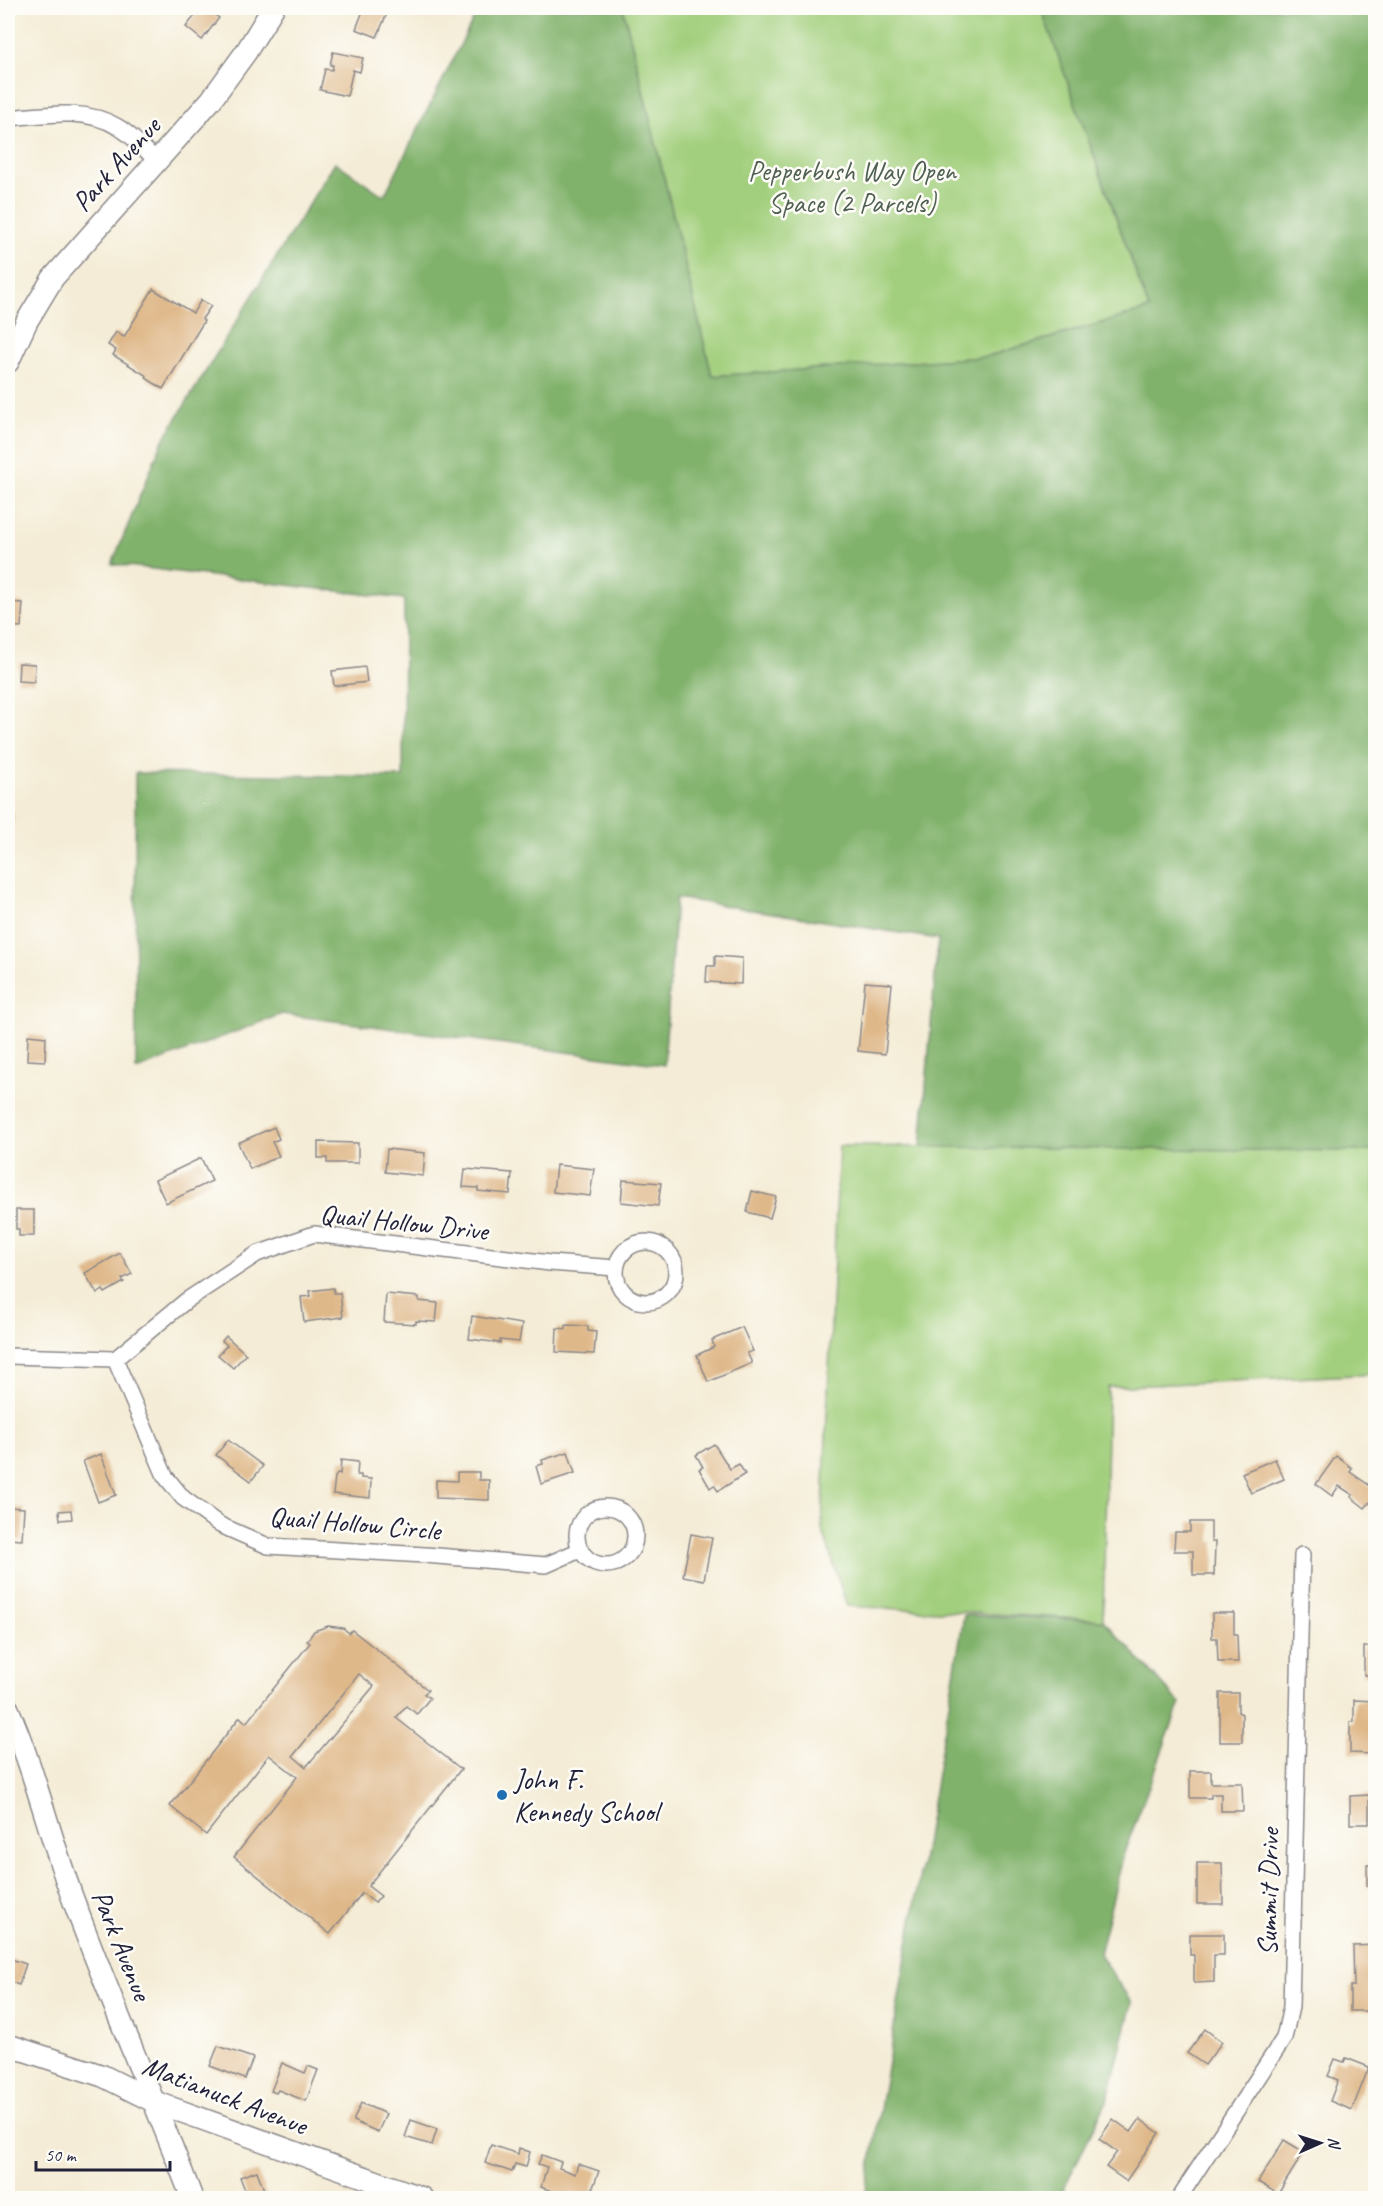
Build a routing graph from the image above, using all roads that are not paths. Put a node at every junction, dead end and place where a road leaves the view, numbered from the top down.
1 (273, 8) edge
2 (8, 118) edge
3 (157, 161) junction
4 (8, 362) edge
5 (616, 1268) dead end
6 (8, 1356) edge
7 (115, 1359) junction
8 (580, 1550) dead end
9 (1302, 1555) dead end
10 (8, 1709) edge
11 (8, 2045) edge
12 (155, 2102) junction
13 (192, 2199) edge
14 (422, 2199) edge
15 (1179, 2199) edge

1 - 3 main road, Park Avenue
2 - 3 street
3 - 4 main road, Park Avenue
5 - 7 street, Quail Hollow Drive
6 - 7 street
7 - 8 street, Quail Hollow Circle
9 - 15 street, Summit Drive
10 - 12 main road, Park Avenue
11 - 12 main road, Matianuck Avenue
12 - 13 main road, Park Avenue
12 - 14 main road, Matianuck Avenue

